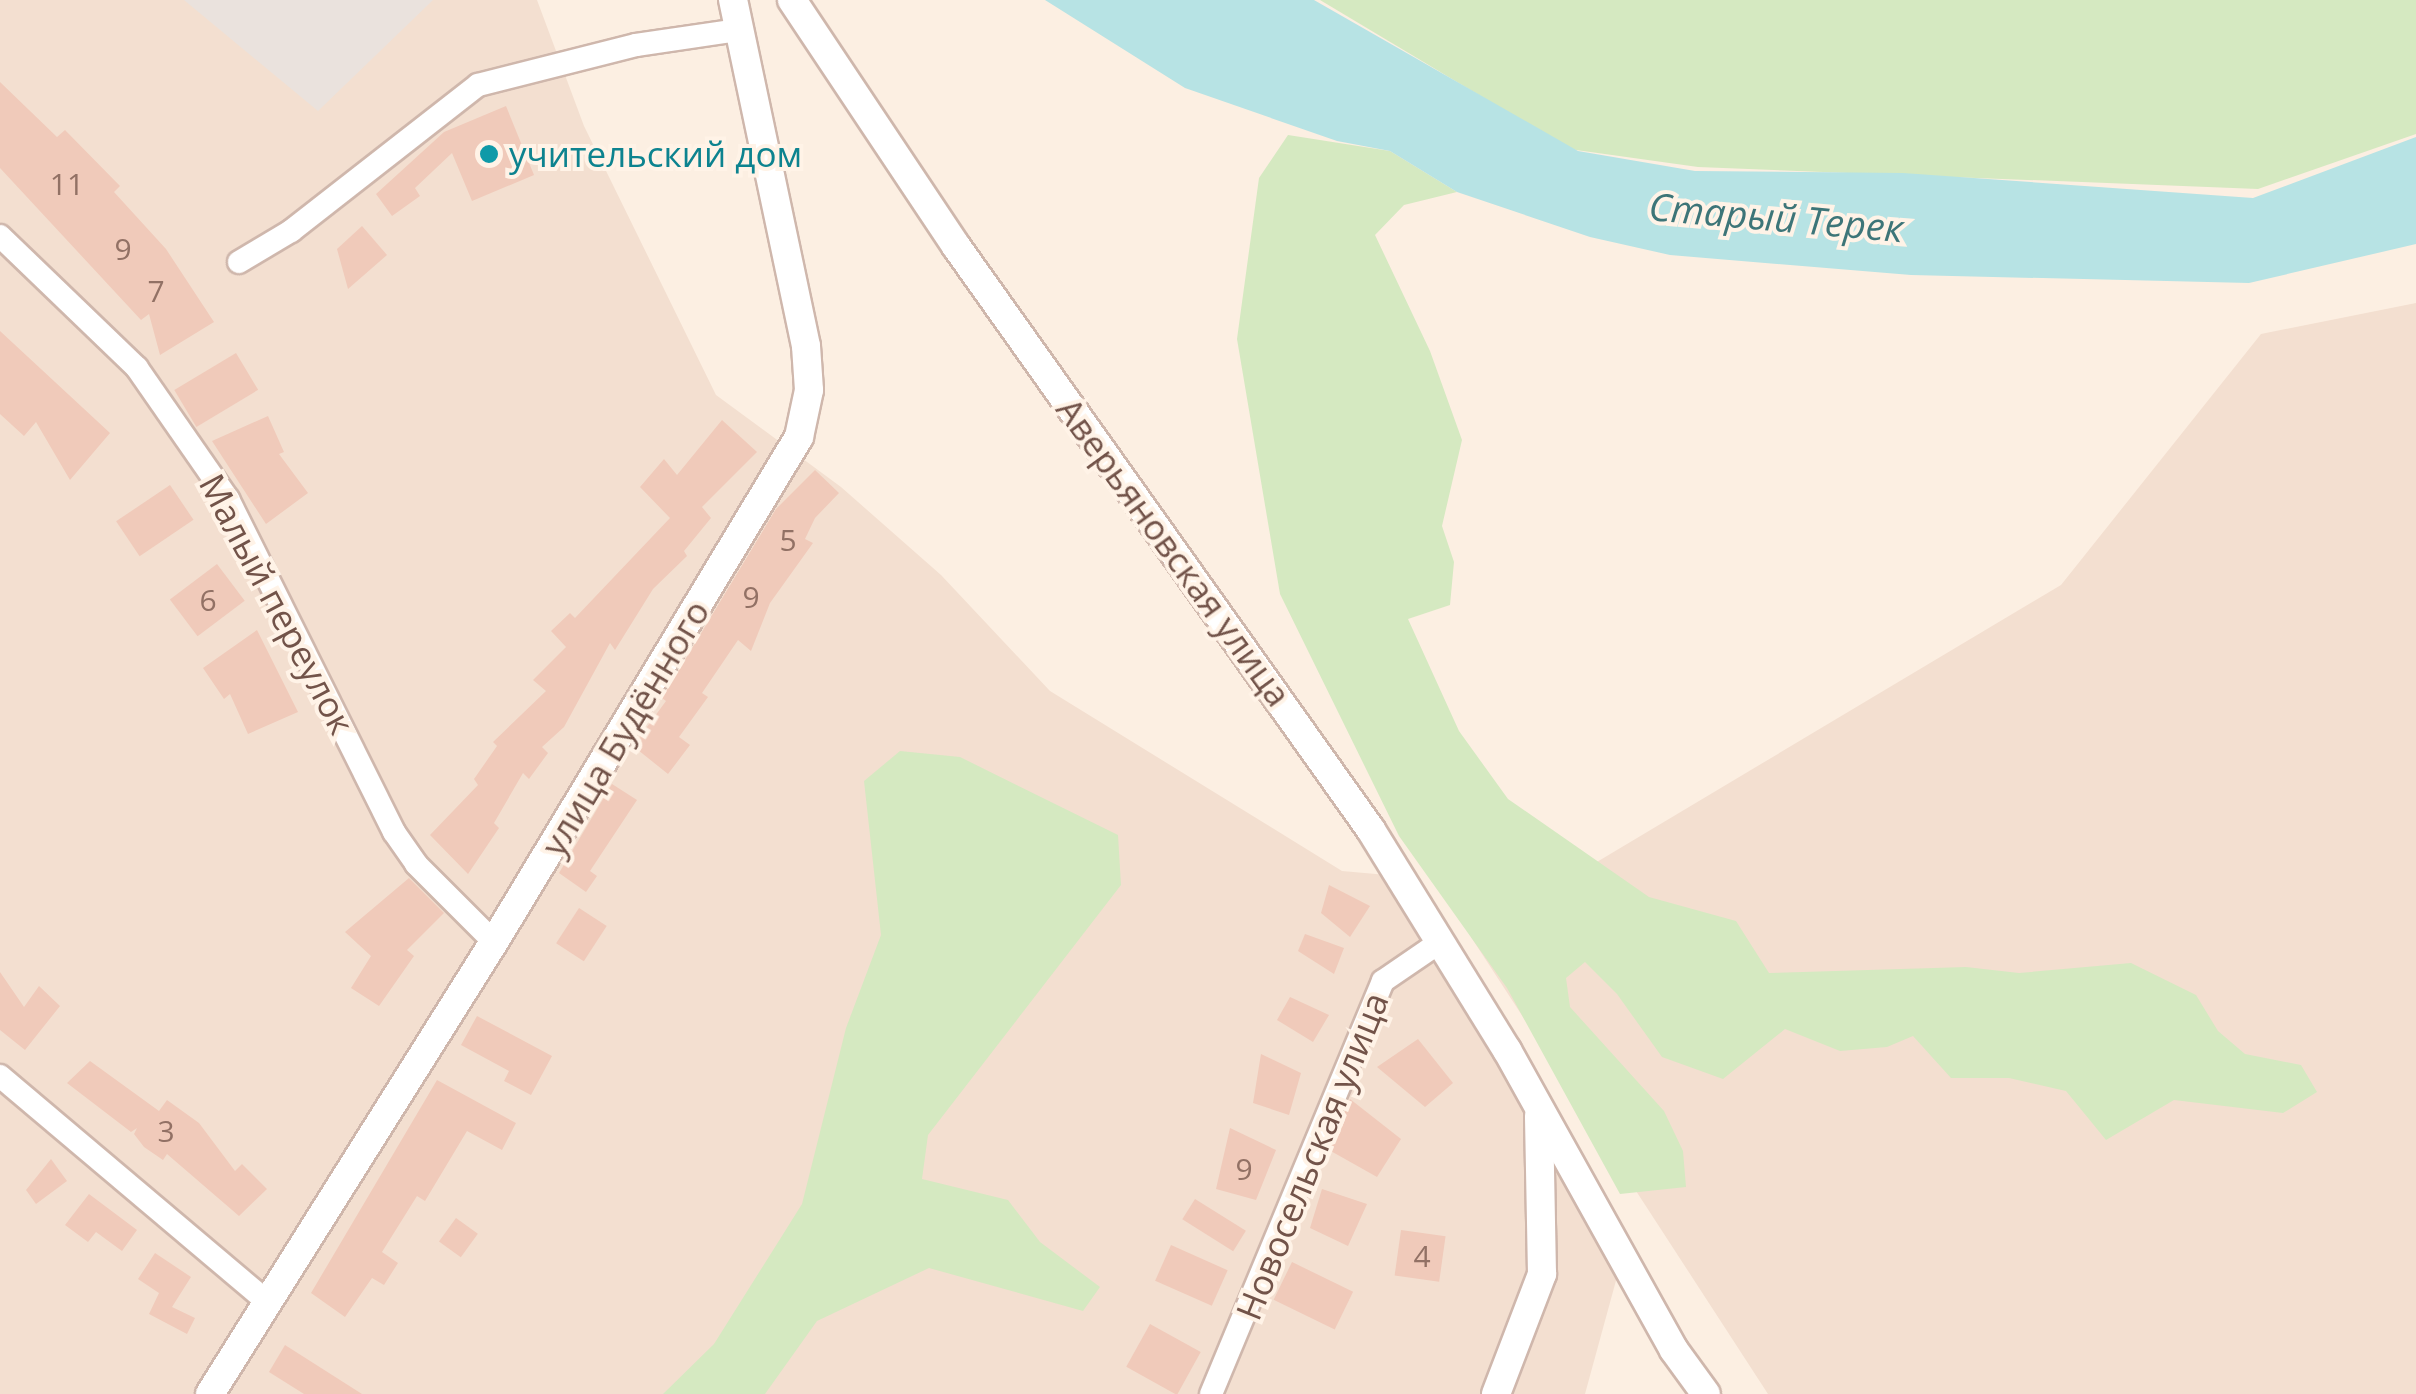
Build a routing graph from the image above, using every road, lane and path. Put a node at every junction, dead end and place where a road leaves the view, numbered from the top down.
1 (733, 0) edge
2 (792, 0) edge
3 (739, 30) junction
4 (0, 236) edge
5 (238, 262) dead end
6 (494, 942) junction
7 (1440, 942) junction
8 (0, 1076) edge
9 (1540, 1115) junction
10 (266, 1301) junction
11 (210, 1394) edge
12 (1212, 1394) edge
13 (1496, 1394) edge
14 (1706, 1394) edge

1 - 3 street, улица Будённого
2 - 7 street, Аверьяновская улица
3 - 5 street
3 - 6 street, улица Будённого
4 - 6 street, Малый переулок
6 - 10 street, улица Будённого
7 - 9 street, Аверьяновская улица
7 - 12 street, Новосельская улица
8 - 10 street
9 - 13 street
9 - 14 street, Аверьяновская улица
10 - 11 street, улица Будённого

